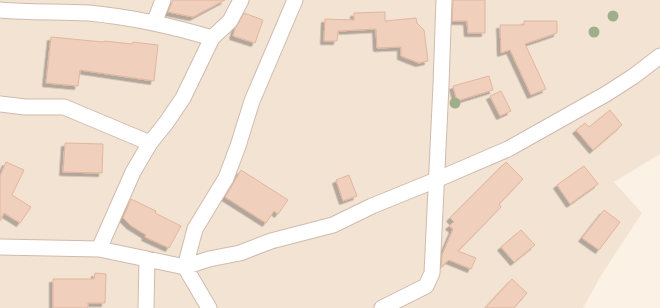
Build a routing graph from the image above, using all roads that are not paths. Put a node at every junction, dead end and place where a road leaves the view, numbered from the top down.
1 (163, 0) edge
2 (241, 0) edge
3 (295, 0) edge
4 (444, 0) edge
5 (89, 7) edge
6 (0, 10) edge
7 (154, 23) junction
8 (212, 38) junction
9 (660, 56) edge
10 (0, 104) edge
11 (150, 144) junction
12 (436, 180) junction
13 (0, 247) edge
14 (99, 249) junction
15 (147, 259) junction
16 (185, 267) junction
17 (146, 308) edge
18 (209, 308) edge
19 (382, 308) edge

1 - 7 street
2 - 8 street
3 - 16 street
4 - 12 street
5 - 6 street
5 - 7 street
7 - 8 street
8 - 11 street
9 - 12 street
10 - 11 street
11 - 14 street
12 - 16 street
12 - 19 street
13 - 14 street
14 - 15 street
15 - 16 street
15 - 17 street
16 - 18 street

